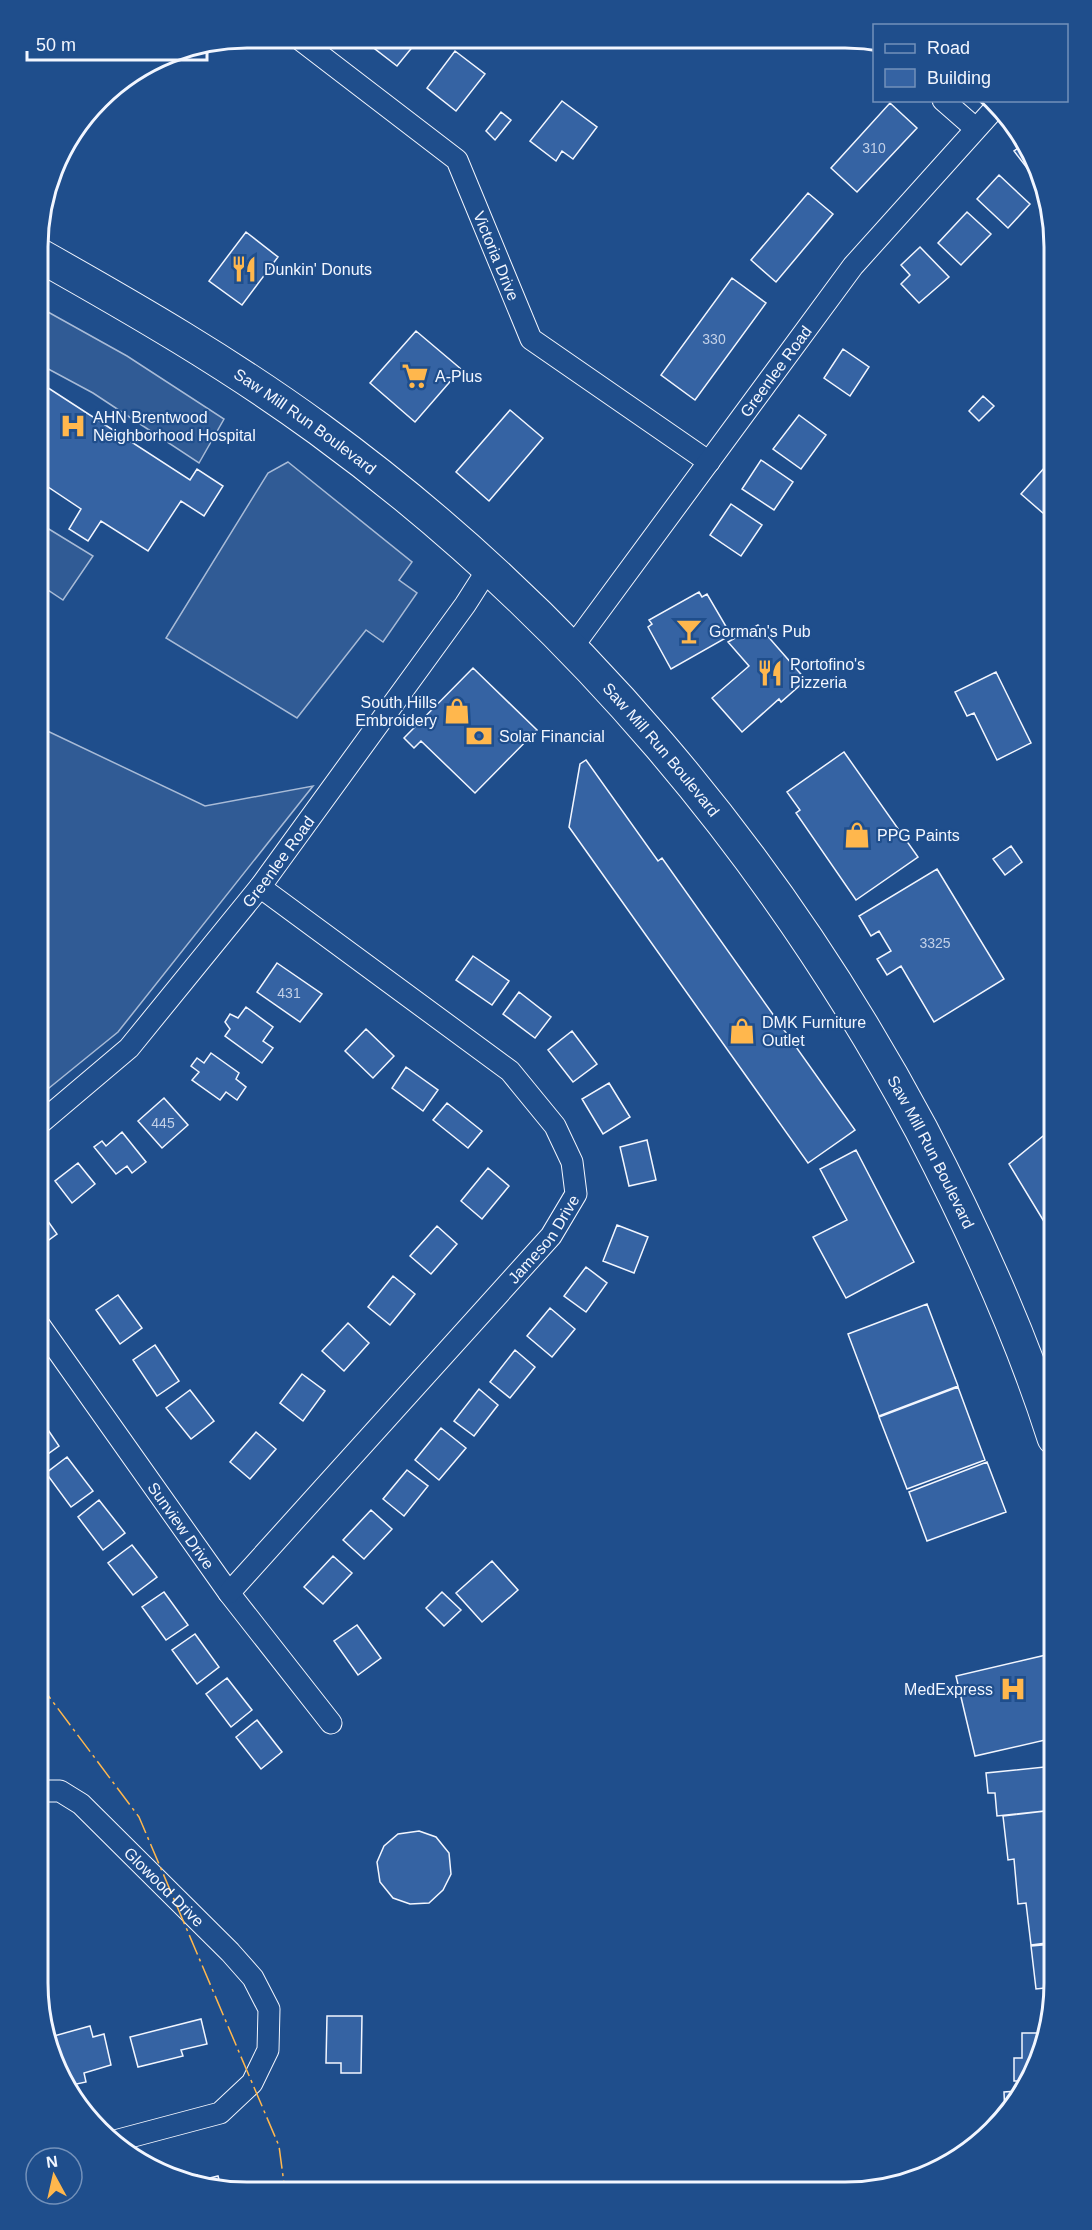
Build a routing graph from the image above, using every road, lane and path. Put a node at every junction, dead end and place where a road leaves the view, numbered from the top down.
1 (325, 48) edge
2 (945, 102) edge
3 (991, 112) edge
4 (975, 128) junction
5 (48, 260) edge
6 (709, 462) junction
7 (488, 569) junction
8 (571, 649) junction
9 (260, 887) junction
10 (48, 1117) edge
11 (48, 1337) edge
12 (1044, 1406) edge
13 (229, 1593) junction
14 (331, 1723) dead end
15 (48, 1791) edge
16 (123, 2139) edge

1 - 6 street, Victoria Drive
2 - 4 street
3 - 4 street, Greenlee Road
4 - 6 street, Greenlee Road
5 - 7 highway, Saw Mill Run Boulevard
6 - 8 street, Greenlee Road
7 - 8 highway, Saw Mill Run Boulevard
7 - 9 street, Greenlee Road
8 - 12 highway, Saw Mill Run Boulevard
9 - 10 street, Greenlee Road
9 - 13 street, Jameson Drive
11 - 13 street, Sunview Drive
13 - 14 street, Sunview Drive
15 - 16 street, Glowood Drive

